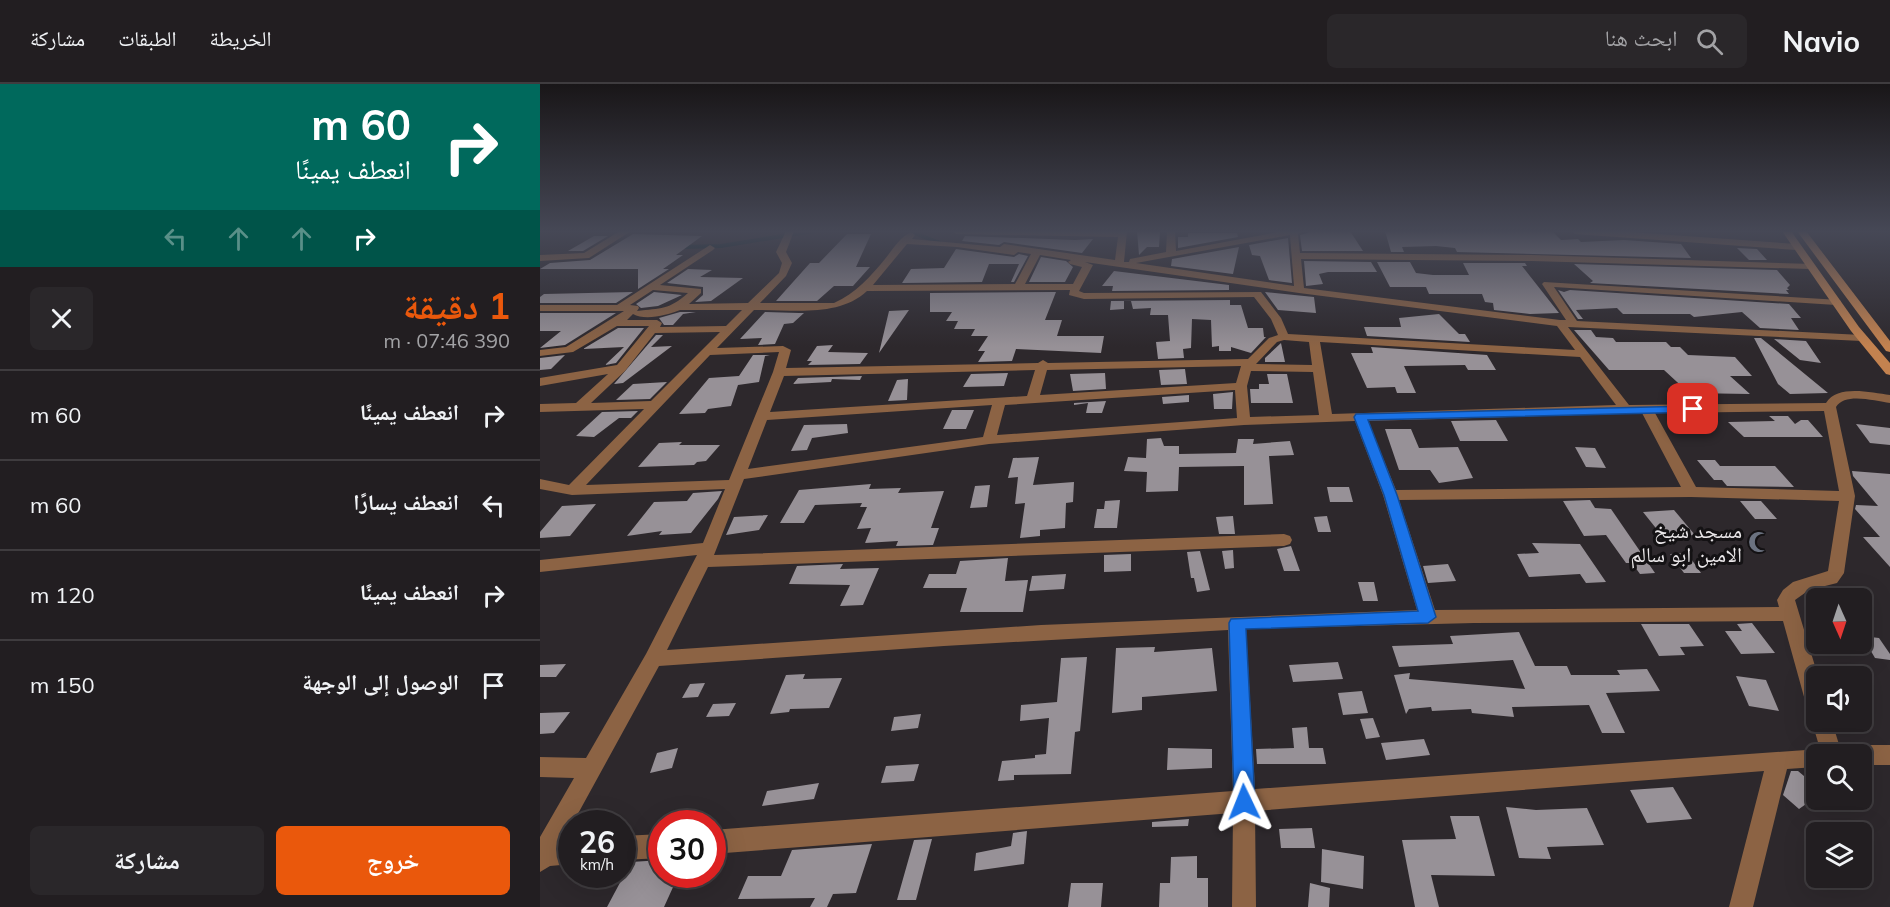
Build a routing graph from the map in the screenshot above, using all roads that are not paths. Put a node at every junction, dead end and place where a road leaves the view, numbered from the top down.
1 (678, 269) edge
2 (786, 269) edge
3 (881, 269) edge
4 (1028, 269) edge
5 (1086, 269) edge
6 (1162, 269) edge
7 (1298, 269) edge
8 (1513, 269) edge
9 (1553, 269) edge
10 (1812, 269) edge
11 (1830, 269) edge
12 (1539, 271) junction
13 (653, 286) junction
14 (1019, 286) junction
15 (1076, 287) junction
16 (865, 288) junction
17 (1299, 290) junction
18 (1836, 302) junction
19 (679, 307) junction
20 (753, 307) junction
21 (540, 308) edge
22 (625, 311) junction
23 (616, 323) junction
24 (1560, 323) junction
25 (1574, 324) junction
26 (731, 329) junction
27 (654, 330) junction
28 (1284, 337) junction
29 (1862, 338) junction
30 (1314, 339) junction
31 (1890, 349) edge
32 (708, 352) junction
33 (540, 353) edge
34 (1584, 354) junction
35 (1043, 364) junction
36 (1248, 364) junction
37 (621, 368) junction
38 (1319, 369) junction
39 (1890, 371) edge
40 (779, 372) junction
41 (540, 382) edge
42 (1241, 386) junction
43 (1032, 399) junction
44 (1890, 399) edge
45 (999, 402) junction
46 (656, 405) junction
47 (579, 407) junction
48 (1830, 407) junction
49 (540, 408) edge
50 (1625, 409) junction
51 (1647, 410) junction
52 (761, 416) junction
53 (1326, 417) junction
54 (1360, 417) junction
55 (1244, 421) junction
56 (989, 440) junction
57 (737, 479) junction
58 (540, 484) edge
59 (572, 490) junction
60 (1691, 492) junction
61 (1390, 495) junction
62 (1847, 496) junction
63 (1284, 540) dead end
64 (706, 554) junction
65 (540, 566) edge
66 (1789, 614) junction
67 (1428, 617) junction
68 (1237, 623) junction
69 (653, 659) junction
70 (1806, 671) edge
71 (1872, 755) edge
72 (1890, 755) edge
73 (1806, 758) edge
74 (1778, 760) junction
75 (540, 767) edge
76 (591, 768) junction
77 (1244, 802) junction
78 (726, 841) edge
79 (558, 854) edge
80 (541, 856) edge
81 (1244, 907) edge
82 (1741, 907) edge

1 - 13 street
2 - 20 street
3 - 16 street
4 - 14 street
5 - 15 street
6 - 17 street
7 - 17 street
8 - 12 street
9 - 12 street
10 - 18 main road
11 - 31 main road
12 - 18 street
12 - 25 street
13 - 19 street
13 - 22 street
14 - 15 street
14 - 16 street
15 - 28 street
16 - 20 street
17 - 24 street
18 - 29 main road
19 - 20 street
19 - 22 street
20 - 26 street
21 - 22 street
22 - 23 street
23 - 27 street
23 - 33 street
24 - 25 street
24 - 34 street
25 - 29 street
26 - 27 street
26 - 32 street
27 - 37 street
28 - 30 street
28 - 36 street
29 - 39 main road
30 - 34 street
30 - 38 street
32 - 40 street
32 - 46 street
34 - 50 street
35 - 36 street
35 - 40 street
35 - 43 street
36 - 38 street
36 - 42 street
37 - 41 street
37 - 47 street
38 - 53 street
40 - 52 street
42 - 43 street
42 - 55 street
43 - 45 street
44 - 48 street
45 - 52 street
45 - 56 street
46 - 47 street
46 - 59 street
47 - 49 street
48 - 51 street
48 - 62 street
50 - 51 street
50 - 54 street
51 - 60 street
52 - 57 street
53 - 54 street
53 - 55 street
54 - 61 street
55 - 56 street
56 - 57 street
57 - 59 street
57 - 64 street
58 - 59 street
60 - 61 street
60 - 62 street
61 - 67 street
62 - 66 street
63 - 64 street
64 - 65 street
64 - 69 street
66 - 67 street
66 - 70 street
67 - 68 street
68 - 69 street
68 - 77 street
69 - 76 street
71 - 72 street
73 - 74 street
74 - 77 street
74 - 82 street
75 - 76 street
76 - 80 street
77 - 78 street
77 - 81 street
79 - 80 street

